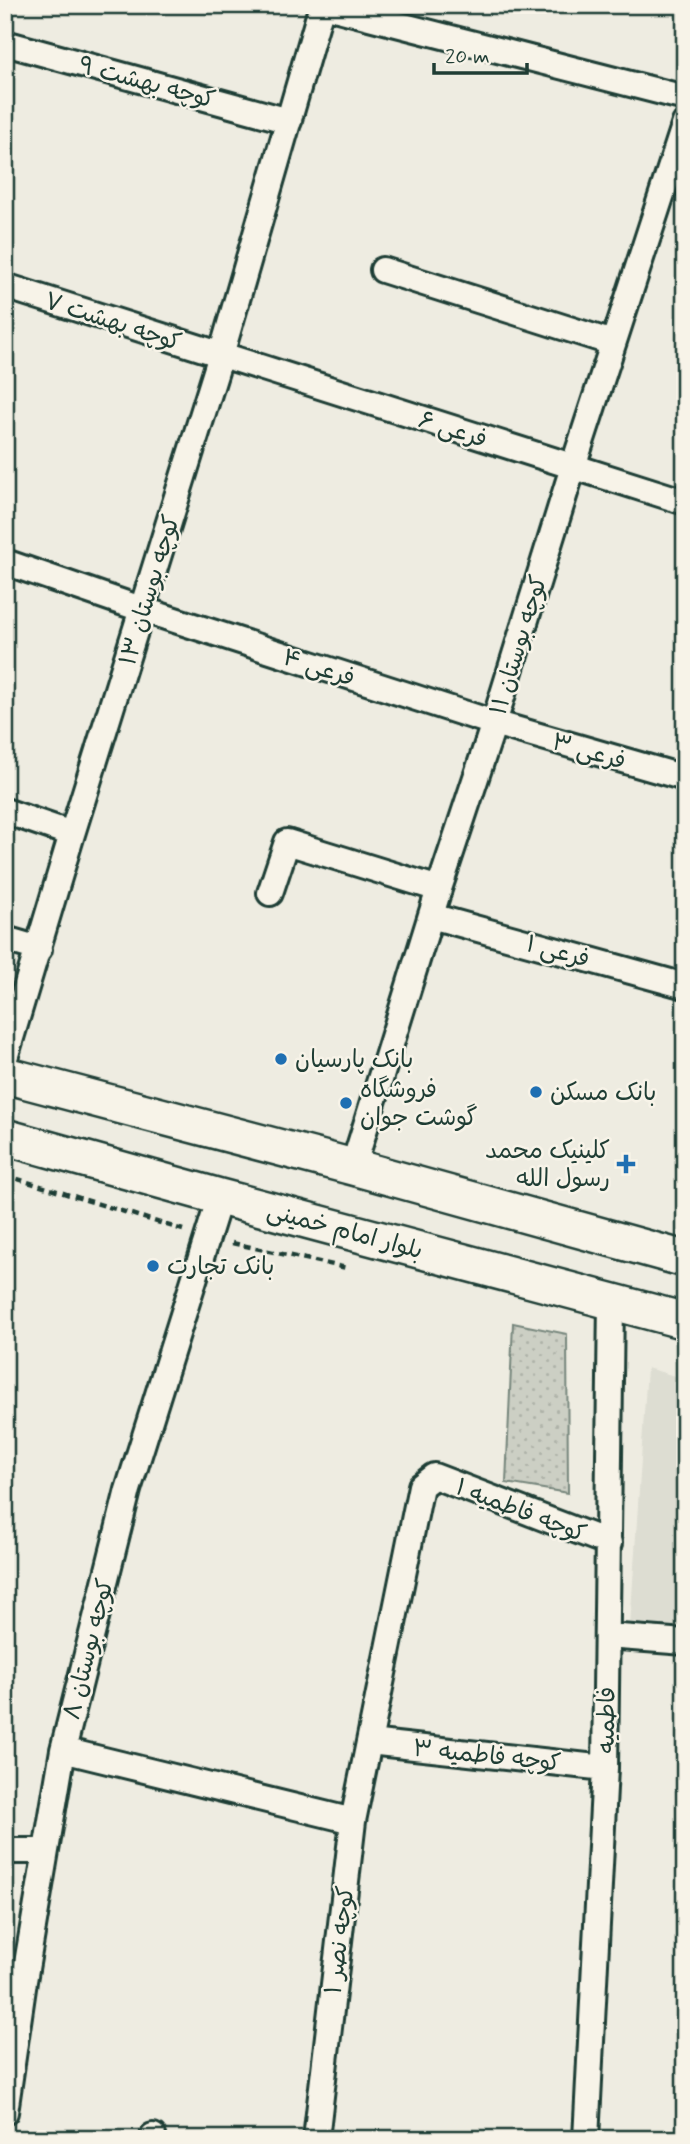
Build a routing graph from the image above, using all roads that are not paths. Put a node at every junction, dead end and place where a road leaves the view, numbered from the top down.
1 (322, 5) edge
2 (5, 43) edge
3 (685, 98) edge
4 (289, 121) junction
5 (685, 123) edge
6 (383, 270) dead end
7 (5, 286) edge
8 (613, 343) junction
9 (222, 355) junction
10 (573, 467) junction
11 (685, 502) edge
12 (5, 562) edge
13 (144, 610) junction
14 (494, 723) junction
15 (685, 778) edge
16 (5, 811) edge
17 (72, 834) junction
18 (439, 889) junction
19 (270, 893) dead end
20 (431, 916) junction
21 (5, 939) edge
22 (39, 949) junction
23 (685, 986) edge
24 (5, 1058) edge
25 (5, 1075) edge
26 (5, 1137) edge
27 (353, 1167) junction
28 (220, 1197) junction
29 (685, 1259) edge
30 (611, 1301) junction
31 (685, 1321) edge
32 (434, 1476) joint
33 (609, 1543) junction
34 (607, 1636) junction
35 (685, 1642) edge
36 (369, 1742) junction
37 (63, 1750) junction
38 (605, 1768) junction
39 (353, 1821) junction
40 (5, 1851) edge
41 (44, 1852) junction
42 (14, 1979) edge
43 (8, 2072) edge
44 (5, 2112) edge
45 (316, 2139) edge
46 (586, 2139) edge

1 - 3 street
1 - 4 street, کوچه بوستان ۱۳
2 - 4 street, کوچه بهشت ۹
4 - 9 street, کوچه بوستان ۱۳
5 - 8 street, کوچه بوستان ۱۱
6 - 8 street
7 - 9 street, کوچه بهشت ۷
8 - 10 street, کوچه بوستان ۱۱
9 - 10 street, فرعی ۶
9 - 13 street, کوچه بوستان ۱۳
10 - 11 street, فرعی ۶
10 - 14 street, کوچه بوستان ۱۱
12 - 13 street, فرعی ۴
13 - 14 street, فرعی ۴
13 - 17 street, کوچه بوستان ۱۳
14 - 15 street, فرعی ۳
14 - 18 street, کوچه بوستان ۱۱
16 - 17 street
17 - 22 street, کوچه بوستان ۱۳
18 - 19 street
18 - 20 street, کوچه بوستان ۱۱
20 - 23 street, فرعی ۱
20 - 27 street, کوچه بوستان ۱۱
21 - 22 street
22 - 24 street, کوچه بوستان ۱۳
25 - 27 street
26 - 28 street, بلوار امام خمینی
27 - 29 street
28 - 30 street, بلوار امام خمینی
28 - 37 street, کوچه بوستان ۸
30 - 31 street, بلوار امام خمینی
30 - 33 street, فاطمیه
32 - 33 street, کوچه فاطمیه ۱
32 - 36 street, کوچه نصر ۱
33 - 34 street, فاطمیه
34 - 35 street
34 - 38 street, فاطمیه
36 - 38 street, کوچه فاطمیه ۳
36 - 39 street, کوچه نصر ۱
37 - 39 street
37 - 41 street, کوچه بوستان ۸
38 - 46 street, فاطمیه
39 - 45 street, کوچه نصر ۱
40 - 41 street
41 - 42 street, کوچه بوستان ۸
42 - 43 street, کوچه بوستان ۸
43 - 44 street, کوچه بوستان ۸

